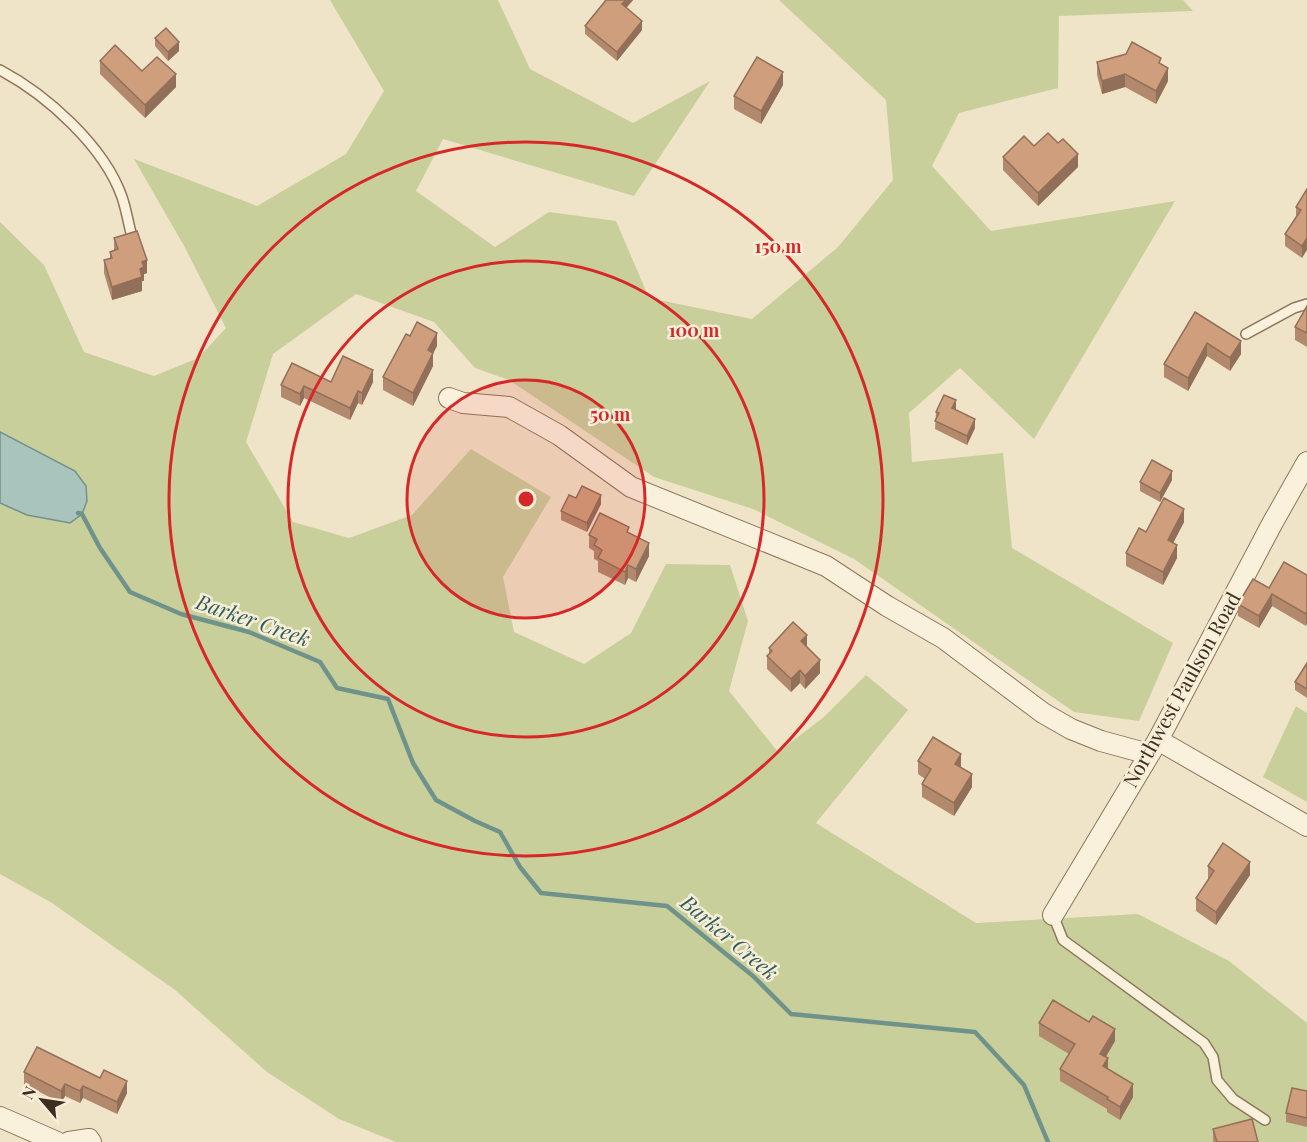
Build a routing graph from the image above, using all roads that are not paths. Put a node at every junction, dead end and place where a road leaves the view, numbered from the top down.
1 (0, 70) edge
2 (131, 233) edge
3 (1307, 304) edge
4 (1246, 334) dead end
5 (449, 398) dead end
6 (1307, 462) edge
7 (1153, 747) junction
8 (1307, 826) edge
9 (1053, 915) joint
10 (0, 1117) edge
11 (1265, 1120) dead end
12 (57, 1142) edge
13 (69, 1142) edge
14 (91, 1142) edge

1 - 2 lane
3 - 4 lane
5 - 7 street
6 - 7 street, Northwest Paulson Road
7 - 8 street
7 - 9 street, Northwest Paulson Road
9 - 11 lane
10 - 12 street
13 - 14 street

